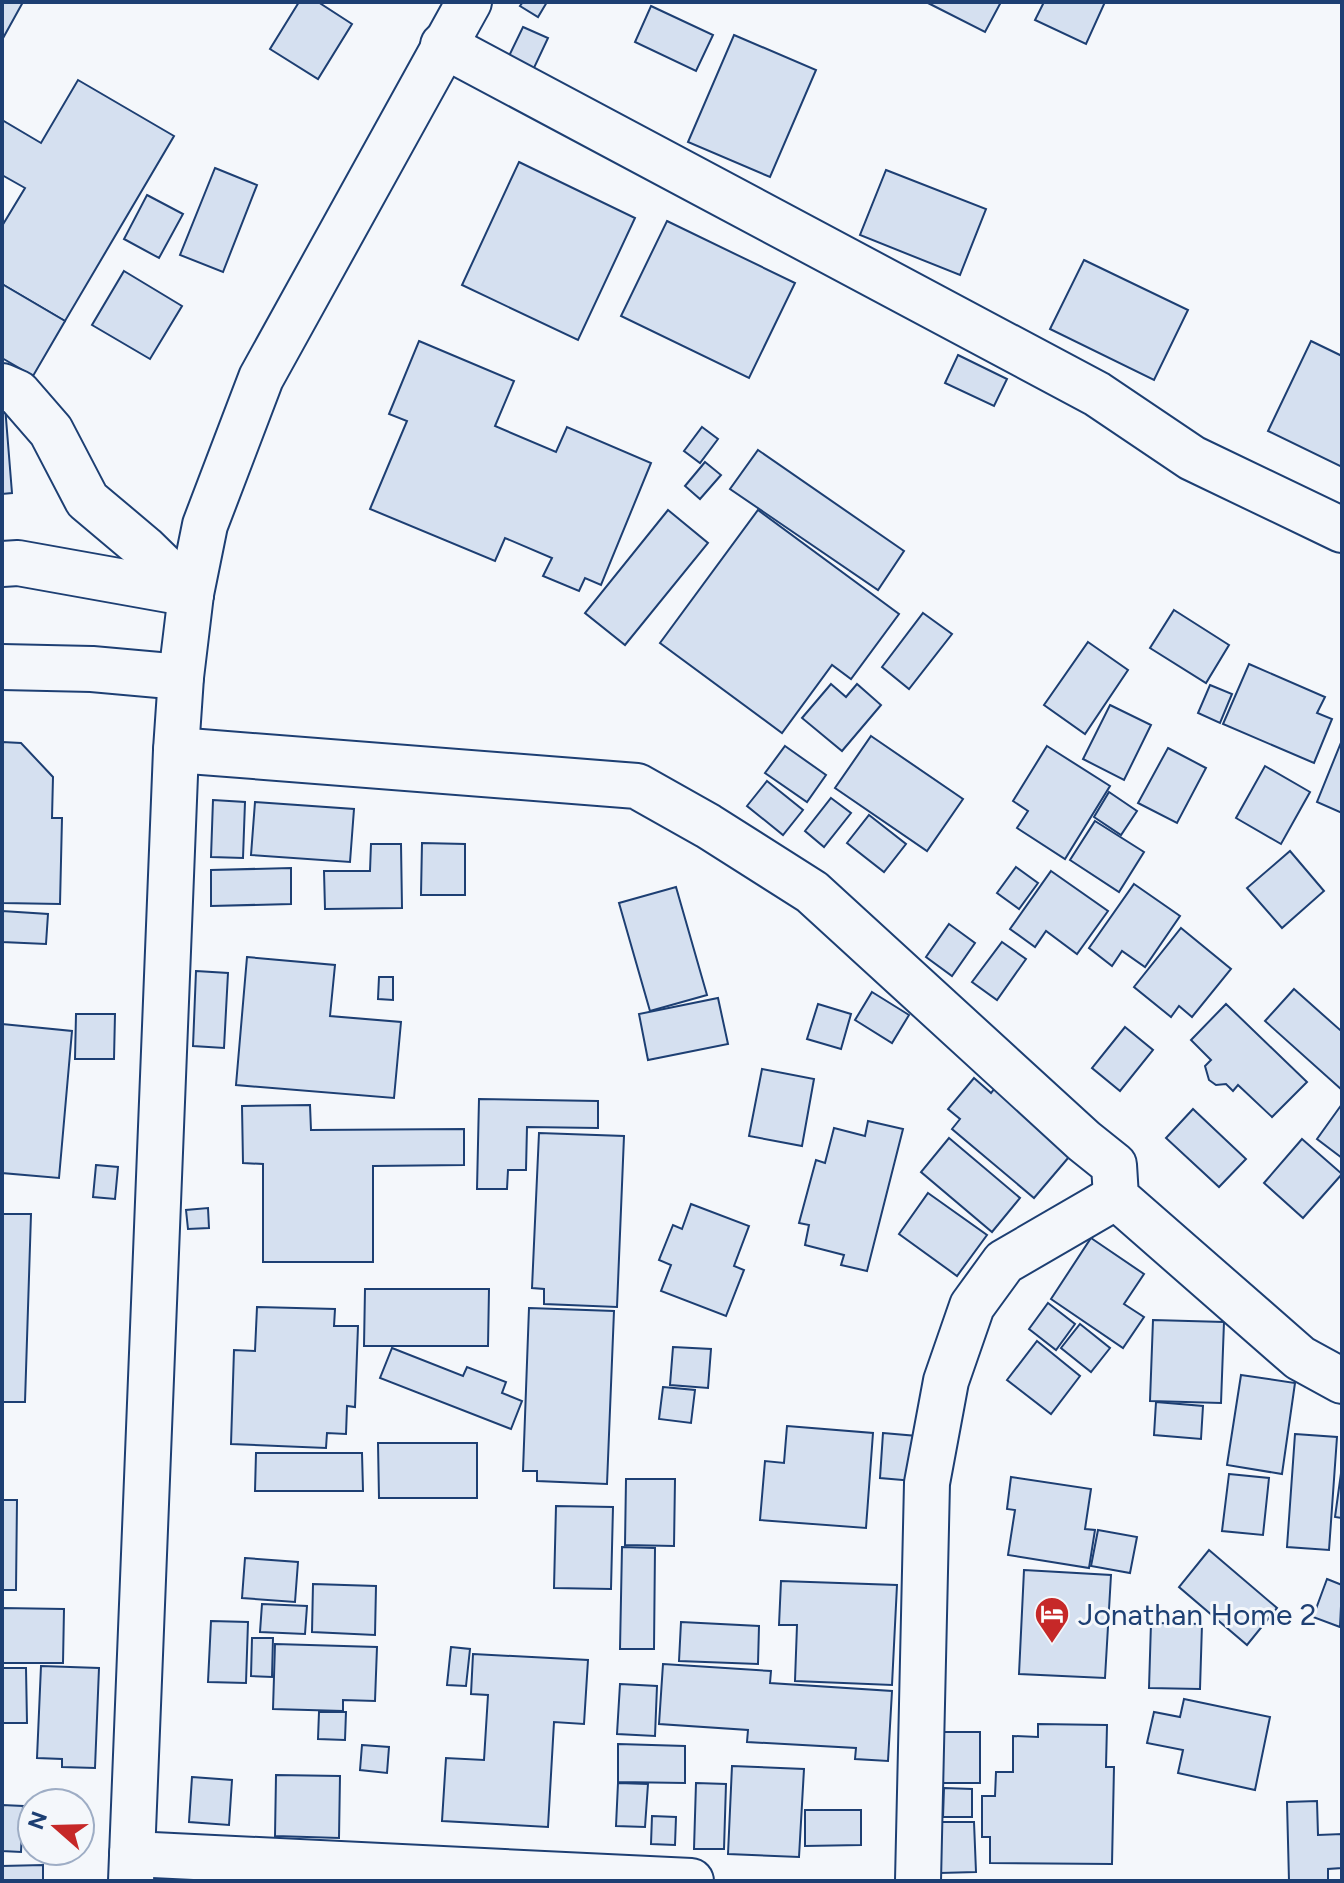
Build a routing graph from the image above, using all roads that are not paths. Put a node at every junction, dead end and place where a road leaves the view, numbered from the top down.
1 (469, 2) edge
2 (443, 45) junction
3 (2, 386) edge
4 (1342, 530) edge
5 (2, 564) edge
6 (191, 594) junction
7 (2, 667) edge
8 (181, 677) junction
9 (176, 750) junction
10 (1116, 1197) junction
11 (1342, 1381) edge
12 (132, 1867) edge
13 (691, 1881) edge
14 (918, 1881) edge

1 - 2 street
2 - 4 street
2 - 6 street
3 - 6 street
5 - 6 street
6 - 8 street
7 - 8 street
8 - 9 street
9 - 10 street
9 - 12 street
10 - 11 street
10 - 14 street
12 - 13 street

